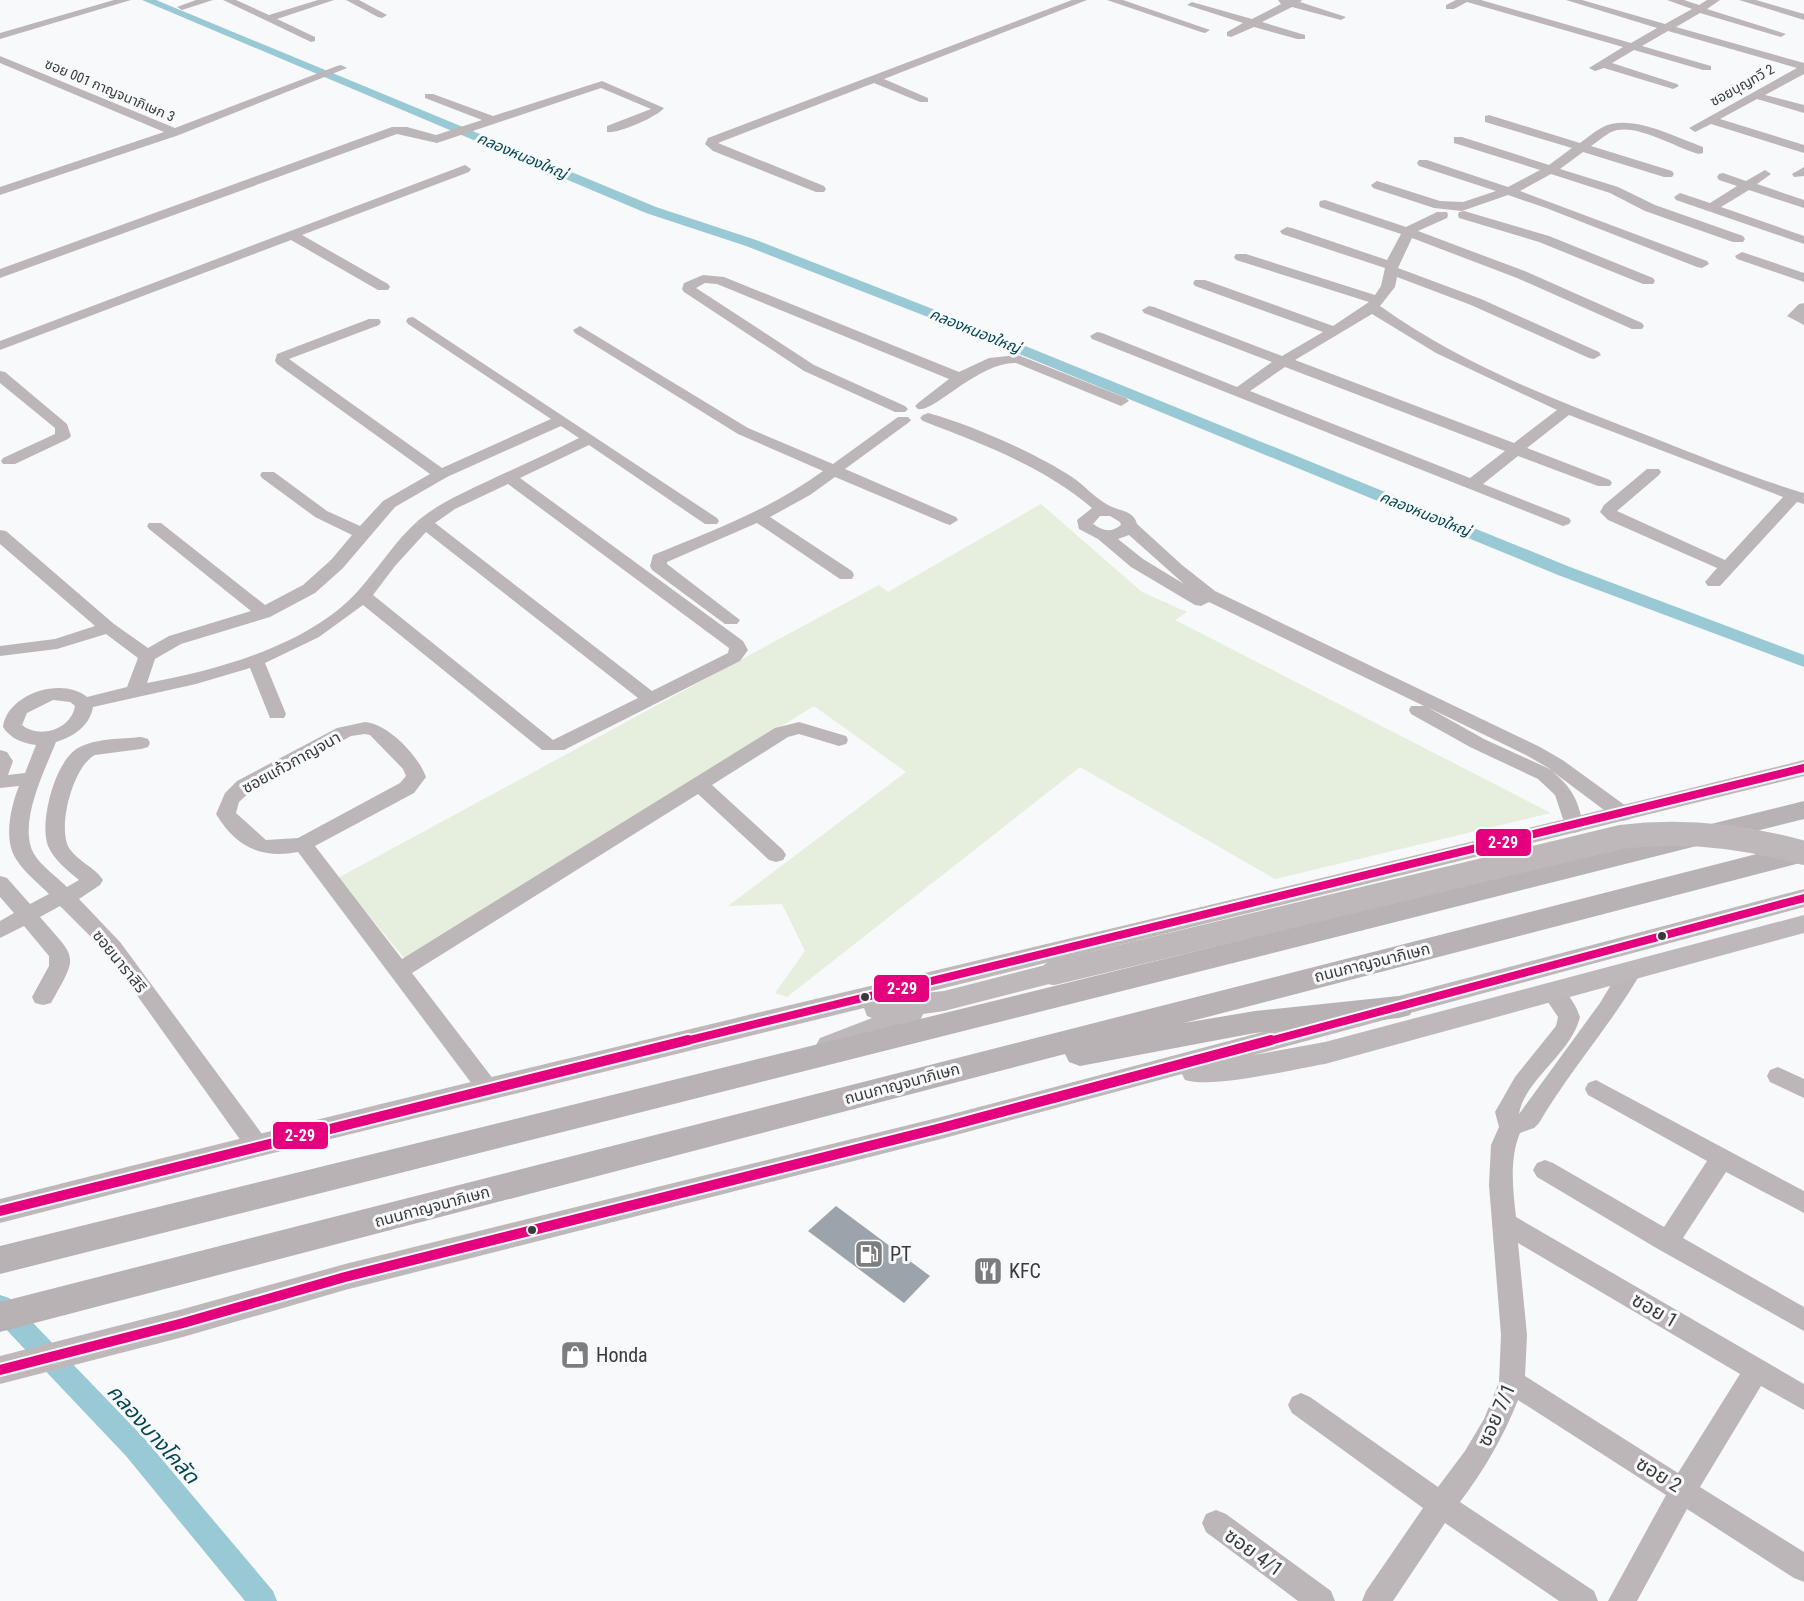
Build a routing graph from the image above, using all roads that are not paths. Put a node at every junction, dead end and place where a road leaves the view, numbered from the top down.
1 (208, 0) edge
2 (228, 0) edge
3 (329, 0) edge
4 (351, 0) edge
5 (1082, 0) edge
6 (1112, 0) edge
7 (1464, 0) edge
8 (1470, 0) edge
9 (1571, 0) edge
10 (1672, 0) edge
11 (1715, 0) edge
12 (1744, 0) edge
13 (124, 1) edge
14 (1290, 1) edge
15 (1192, 5) dead end
16 (182, 7) dead end
17 (1450, 7) dead end
18 (1699, 8) junction
19 (382, 15) dead end
20 (1341, 17) dead end
21 (1804, 17) edge
22 (270, 18) junction
23 (1252, 23) junction
24 (1666, 27) junction
25 (1205, 30) dead end
26 (1231, 34) dead end
27 (1781, 34) dead end
28 (0, 36) edge
29 (1301, 37) dead end
30 (311, 39) dead end
31 (1631, 47) junction
32 (0, 59) edge
33 (1707, 68) dead end
34 (1804, 68) edge
35 (331, 72) dead end
36 (873, 79) junction
37 (1673, 86) dead end
38 (1754, 95) junction
39 (429, 96) dead end
40 (924, 100) dead end
41 (1804, 109) edge
42 (1489, 119) dead end
43 (1710, 120) junction
44 (495, 121) junction
45 (1695, 128) dead end
46 (611, 129) dead end
47 (175, 132) junction
48 (1458, 140) dead end
49 (1583, 147) junction
50 (1804, 149) edge
51 (1699, 150) dead end
52 (1423, 163) dead end
53 (465, 169) dead end
54 (1551, 169) junction
55 (1668, 174) dead end
56 (1765, 174) dead end
57 (1723, 177) dead end
58 (1377, 185) dead end
59 (1748, 185) junction
60 (820, 189) dead end
61 (0, 191) edge
62 (1509, 191) junction
63 (1680, 197) dead end
64 (1325, 204) dead end
65 (1804, 204) edge
66 (1711, 208) junction
67 (1440, 210) junction
68 (1463, 211) junction
69 (1287, 231) dead end
70 (1409, 231) junction
71 (292, 235) junction
72 (1738, 239) dead end
73 (1804, 240) edge
74 (1742, 256) dead end
75 (1241, 257) dead end
76 (1702, 264) dead end
77 (1393, 269) junction
78 (0, 274) edge
79 (1804, 278) edge
80 (1648, 281) dead end
81 (1200, 283) dead end
82 (383, 287) dead end
83 (1375, 303) junction
84 (1804, 307) edge
85 (1149, 310) dead end
86 (413, 321) dead end
87 (1804, 321) edge
88 (374, 322) dead end
89 (1637, 326) dead end
90 (580, 330) dead end
91 (1333, 331) junction
92 (1097, 336) dead end
93 (0, 346) edge
94 (1594, 355) dead end
95 (1283, 361) junction
96 (0, 375) edge
97 (960, 378) junction
98 (1238, 393) junction
99 (1121, 401) dead end
100 (1567, 409) junction
101 (926, 412) junction
102 (901, 414) junction
103 (562, 420) junction
104 (590, 439) junction
105 (1518, 450) junction
106 (9, 460) dead end
107 (836, 470) junction
108 (1653, 472) dead end
109 (441, 474) junction
110 (268, 475) dead end
111 (508, 477) junction
112 (1604, 483) dead end
113 (1471, 485) junction
114 (1799, 497) edge
115 (1105, 511) junction
116 (758, 517) junction
117 (950, 520) dead end
118 (1563, 520) dead end
119 (711, 521) dead end
120 (425, 523) junction
121 (155, 526) dead end
122 (1129, 526) junction
123 (362, 533) junction
124 (0, 535) edge
125 (1104, 535) junction
126 (1728, 567) junction
127 (846, 575) dead end
128 (1714, 582) dead end
129 (363, 596) junction
130 (1209, 600) junction
131 (264, 613) junction
132 (731, 620) dead end
133 (108, 628) junction
134 (2, 655) edge
135 (147, 656) junction
136 (256, 662) junction
137 (135, 691) junction
138 (651, 699) junction
139 (31, 701) junction
140 (1417, 703) junction
141 (0, 704) edge
142 (83, 704) junction
143 (277, 714) dead end
144 (48, 738) junction
145 (839, 740) dead end
146 (141, 743) dead end
147 (0, 756) edge
148 (1804, 768) edge
149 (0, 772) edge
150 (33, 777) junction
151 (0, 782) edge
152 (699, 784) junction
153 (1804, 810) edge
154 (1623, 814) junction
155 (1574, 826) junction
156 (303, 844) junction
157 (1804, 852) edge
158 (776, 855) dead end
159 (0, 883) edge
160 (63, 897) junction
161 (1804, 897) edge
162 (28, 915) junction
163 (1804, 924) edge
164 (0, 930) edge
165 (1804, 930) edge
166 (1763, 934) junction
167 (399, 971) junction
168 (1631, 971) junction
169 (1552, 993) junction
170 (43, 997) dead end
171 (944, 1001) junction
172 (1399, 1007) junction
173 (759, 1025) junction
174 (772, 1068) junction
175 (948, 1071) junction
176 (1778, 1076) dead end
177 (1126, 1079) junction
178 (1596, 1089) dead end
179 (1804, 1089) edge
180 (489, 1090) junction
181 (1511, 1127) junction
182 (257, 1145) junction
183 (1722, 1158) junction
184 (1545, 1170) dead end
185 (1804, 1203) edge
186 (0, 1211) edge
187 (1505, 1223) junction
188 (1667, 1242) junction
189 (0, 1260) edge
190 (0, 1317) edge
191 (1804, 1320) edge
192 (0, 1370) edge
193 (1757, 1370) junction
194 (1512, 1382) junction
195 (1804, 1398) edge
196 (1301, 1405) dead end
197 (1683, 1490) junction
198 (1441, 1505) junction
199 (1216, 1523) dead end
200 (1804, 1568) edge
201 (1322, 1601) edge
202 (1376, 1601) edge
203 (1584, 1601) edge
204 (1622, 1601) edge

1 - 16 street
2 - 22 street
3 - 22 street
4 - 19 street
5 - 36 street
6 - 25 street
7 - 17 street
8 - 31 street
9 - 24 street
10 - 18 street
11 - 18 street
12 - 21 street
13 - 28 street
14 - 20 street
14 - 23 street
15 - 23 street
18 - 24 street
18 - 27 street
22 - 30 street
23 - 26 street
23 - 29 street
24 - 31 street
24 - 34 street
31 - 33 street
31 - 37 street
32 - 47 street, ซอย 001 กาญจนาภิเษก 3
34 - 38 street, ซอยบุญทวี 2
35 - 47 street
36 - 40 street
36 - 60 street
38 - 41 street
38 - 43 street, ซอยบุญทวี 2
39 - 44 street
42 - 49 street
43 - 45 street, ซอยบุญทวี 2
43 - 50 street
44 - 46 street
44 - 78 street
47 - 61 street, ซอย 001 กาญจนาภิเษก 3
48 - 54 street
49 - 51 street
49 - 54 street
49 - 55 street
52 - 62 street
53 - 71 street
54 - 62 street
54 - 72 street
56 - 59 street
57 - 59 street
58 - 67 street
59 - 65 street
59 - 66 street
62 - 68 street
62 - 76 street
63 - 66 street
64 - 70 street
66 - 73 street
67 - 68 street
67 - 70 street
68 - 80 street
69 - 77 street
70 - 77 street
70 - 89 street
71 - 82 street
71 - 93 street
74 - 79 street
75 - 83 street
77 - 83 street
77 - 94 street
81 - 91 street
83 - 91 street
83 - 100 street
84 - 87 street
85 - 95 street
86 - 103 street
88 - 109 street
90 - 107 street
91 - 95 street
92 - 98 street
95 - 98 street
95 - 105 street
96 - 106 street
97 - 99 street
97 - 101 street
97 - 102 street
98 - 113 street
100 - 105 street
100 - 114 street
101 - 102 street
101 - 115 street
102 - 107 street
103 - 104 street
103 - 109 street
104 - 111 street
104 - 119 street
105 - 112 street
105 - 113 street
107 - 116 street
107 - 117 street
108 - 126 street
109 - 123 street
110 - 123 street
111 - 120 street
111 - 138 street
113 - 118 street
114 - 126 street
115 - 122 street
115 - 125 street
116 - 127 street
116 - 132 street
120 - 129 street
120 - 138 street
121 - 131 street
122 - 125 street
122 - 130 street
123 - 131 street
124 - 133 street
125 - 130 street
126 - 128 street
129 - 136 street
129 - 138 street
130 - 140 street
131 - 135 street
133 - 134 street
133 - 135 street
135 - 137 street
136 - 137 street
136 - 143 street
137 - 142 street
139 - 141 street
139 - 142 street
139 - 144 street
140 - 154 street
140 - 155 street
142 - 144 street
144 - 150 street, ซอยนาราสิริ
145 - 152 street
146 - 160 street
147 - 149 street
148 - 154 main road
150 - 151 street
150 - 160 street, ซอยนาราสิริ
152 - 158 street
152 - 167 street
153 - 174 highway
154 - 155 main road
155 - 173 main road
156 - 156 street, ซอยแก้วกาญจนา
156 - 167 street
157 - 171 main road, bridge
157 - 175 highway, ถนนกาญจนาภิเษก
159 - 162 street
160 - 162 street
160 - 182 street, ซอยนาราสิริ
161 - 172 main road
162 - 164 street
162 - 170 street
163 - 166 main road
165 - 166 main road
166 - 168 main road
167 - 180 street
168 - 169 main road
168 - 181 street
169 - 177 main road
169 - 181 street, ซอย 7/1
171 - 173 main road
171 - 174 main road
172 - 175 highway
172 - 177 main road
173 - 180 main road
174 - 189 highway
175 - 190 highway, ถนนกาญจนาภิเษก
176 - 179 street
177 - 192 main road
178 - 183 street
180 - 182 main road
181 - 187 street, ซอย 7/1
182 - 186 main road
183 - 185 street
183 - 188 street
184 - 188 street
187 - 193 street, ซอย 1
187 - 194 street, ซอย 7/1
188 - 191 street
193 - 195 street, ซอย 1
193 - 197 street
194 - 197 street, ซอย 2
194 - 198 street, ซอย 7/1
196 - 198 street
197 - 200 street, ซอย 2
197 - 204 street
198 - 202 street, ซอย 7/1
198 - 203 street
199 - 201 street, ซอย 4/1

